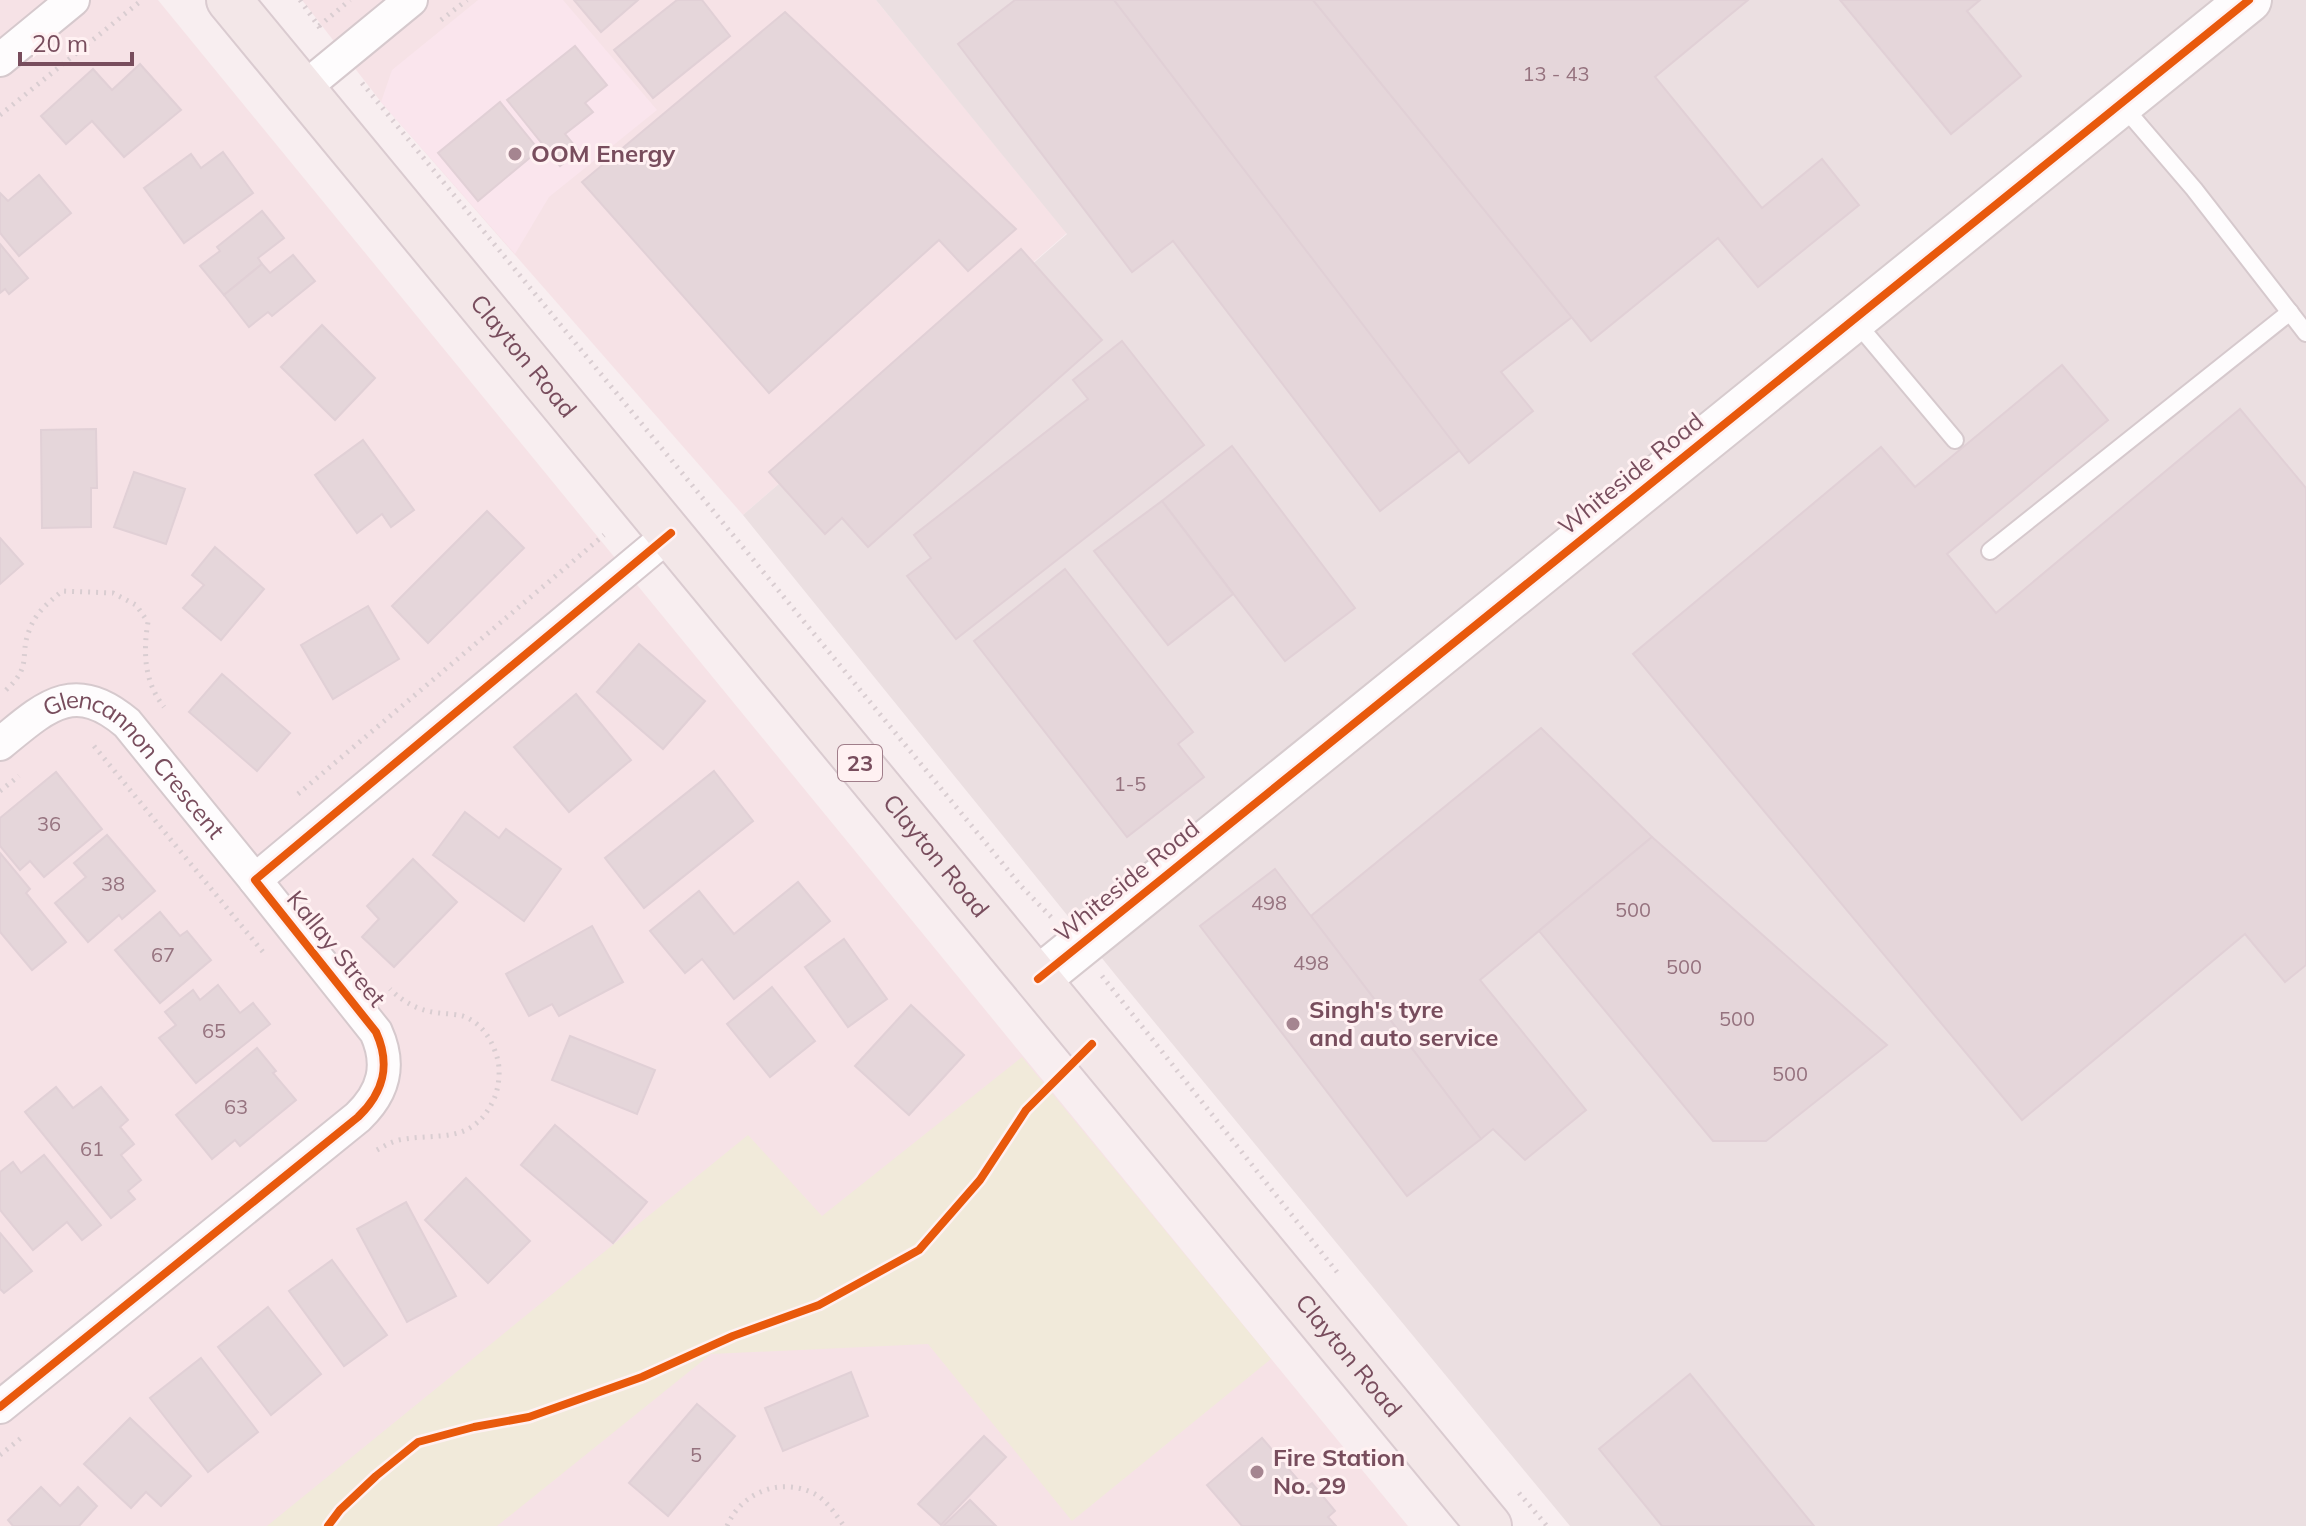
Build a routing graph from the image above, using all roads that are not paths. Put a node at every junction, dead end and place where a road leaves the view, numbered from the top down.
1 (73, 0) edge
2 (229, 0) edge
3 (411, 0) edge
4 (2249, 0) edge
5 (0, 60) edge
6 (304, 88) junction
7 (2121, 104) junction
8 (2290, 312) junction
9 (1854, 319) junction
10 (2306, 333) edge
11 (1955, 440) dead end
12 (671, 533) junction
13 (1990, 551) dead end
14 (0, 744) edge
15 (255, 880) junction
16 (1038, 979) junction
17 (0, 1407) edge
18 (1489, 1526) edge

1 - 5 street
2 - 6 main road, Clayton Road / 23
3 - 6 street
4 - 7 street, Whiteside Road
6 - 12 main road, Clayton Road / 23
7 - 8 lane
7 - 9 street, Whiteside Road
8 - 10 lane
8 - 13 lane
9 - 11 lane
9 - 16 street, Whiteside Road
12 - 15 street, Kallay Street
12 - 16 main road, Clayton Road / 23
14 - 15 street, Glencannon Crescent
15 - 17 street, Kallay Street
16 - 18 main road, Clayton Road / 23

